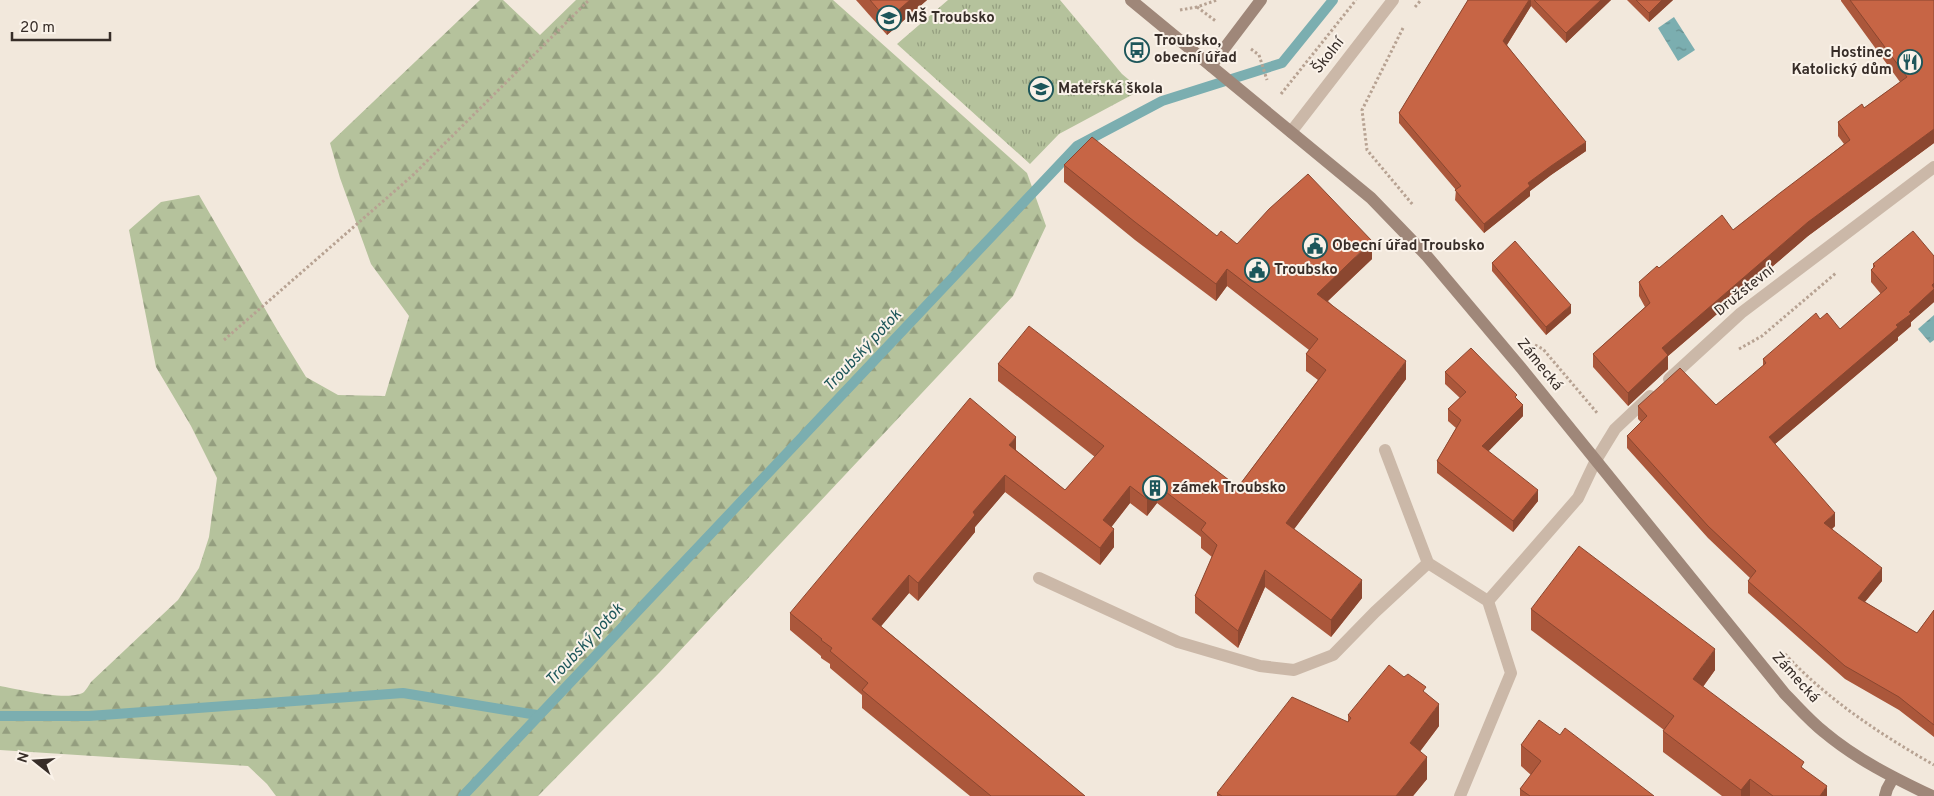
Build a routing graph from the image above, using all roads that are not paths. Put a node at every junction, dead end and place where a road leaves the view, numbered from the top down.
1 (1131, 0) edge
2 (1261, 0) edge
3 (1393, 0) edge
4 (1211, 66) junction
5 (1291, 132) junction
6 (1934, 167) edge
7 (1384, 450) dead end
8 (1596, 460) junction
9 (1428, 563) junction
10 (1039, 578) dead end
11 (1488, 601) junction
12 (1893, 778) junction
13 (1460, 796) edge
14 (1886, 796) edge
15 (1932, 796) edge

1 - 4 street, Zámecká
2 - 4 street
3 - 5 street, Školní
4 - 5 street, Zámecká
5 - 8 street, Zámecká
6 - 8 street, Družstevní
7 - 9 street
8 - 11 street, Družstevní
8 - 12 street, Zámecká
9 - 10 street
9 - 11 street
11 - 13 street
12 - 14 street
12 - 15 street, Zámecká

